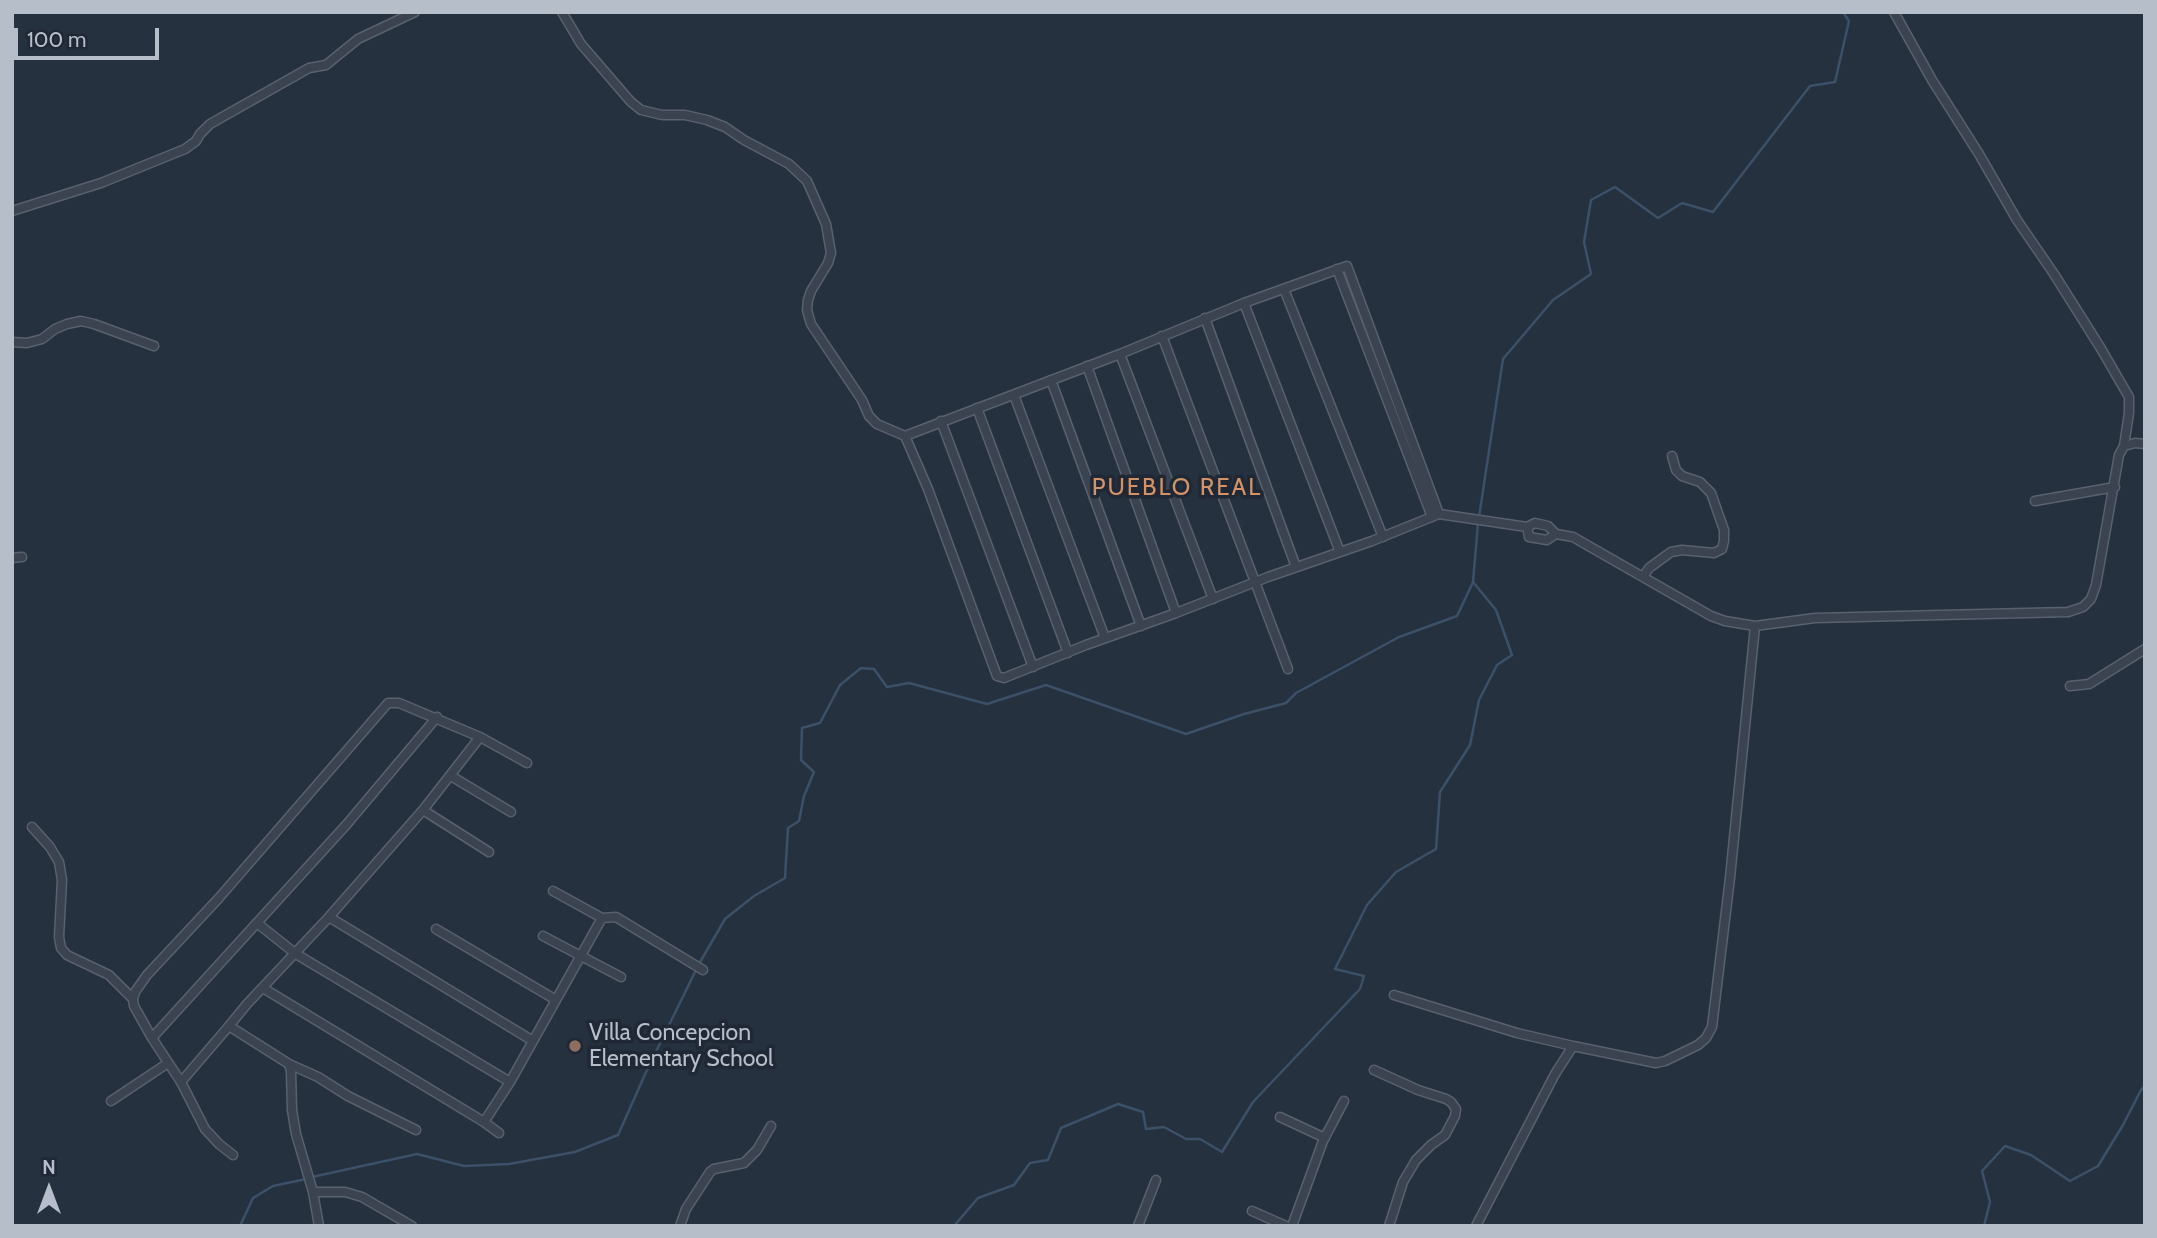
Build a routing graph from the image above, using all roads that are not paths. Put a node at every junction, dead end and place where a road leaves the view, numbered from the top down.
1 (415, 12) edge
2 (562, 12) edge
3 (1894, 12) edge
4 (12, 211) edge
5 (1284, 289) junction
6 (1244, 303) junction
7 (1205, 318) junction
8 (1162, 337) junction
9 (12, 342) edge
10 (154, 346) dead end
11 (1120, 354) junction
12 (1087, 366) junction
13 (1051, 380) junction
14 (1014, 395) junction
15 (977, 408) junction
16 (941, 421) junction
17 (905, 436) junction
18 (2145, 444) edge
19 (2124, 446) junction
20 (1672, 456) dead end
21 (2115, 488) junction
22 (2035, 500) dead end
23 (1436, 516) junction
24 (1527, 527) junction
25 (1556, 534) junction
26 (1382, 537) junction
27 (1340, 552) junction
28 (1296, 567) junction
29 (1643, 577) junction
30 (1255, 582) junction
31 (1213, 599) junction
32 (1176, 613) junction
33 (1141, 626) junction
34 (1755, 626) junction
35 (1105, 638) junction
36 (2145, 649) edge
37 (1068, 653) junction
38 (1033, 667) junction
39 (1288, 669) dead end
40 (2070, 686) dead end
41 (437, 717) junction
42 (480, 737) junction
43 (527, 763) dead end
44 (451, 776) junction
45 (423, 810) junction
46 (511, 812) dead end
47 (32, 827) dead end
48 (489, 852) dead end
49 (553, 891) dead end
50 (329, 917) junction
51 (602, 918) junction
52 (257, 923) junction
53 (436, 929) dead end
54 (543, 936) dead end
55 (296, 954) junction
56 (581, 957) junction
57 (704, 970) dead end
58 (621, 977) dead end
59 (263, 988) junction
60 (1394, 995) dead end
61 (132, 999) junction
62 (556, 1000) junction
63 (229, 1026) junction
64 (152, 1038) junction
65 (533, 1041) junction
66 (1573, 1046) junction
67 (168, 1063) junction
68 (289, 1064) junction
69 (1374, 1070) dead end
70 (181, 1082) junction
71 (510, 1082) junction
72 (111, 1101) dead end
73 (1344, 1101) dead end
74 (1280, 1117) dead end
75 (484, 1122) junction
76 (771, 1126) dead end
77 (416, 1130) dead end
78 (499, 1133) dead end
79 (1325, 1138) junction
80 (233, 1155) dead end
81 (1156, 1180) dead end
82 (312, 1190) junction
83 (1252, 1211) dead end
84 (319, 1226) edge
85 (412, 1226) edge
86 (680, 1226) edge
87 (1138, 1226) edge
88 (1286, 1226) edge
89 (1292, 1226) edge
90 (1389, 1226) edge
91 (1476, 1226) edge

1 - 4 street
2 - 17 street
3 - 19 street
5 - 6 street
5 - 23 street
5 - 26 street
6 - 7 street
6 - 27 street
7 - 8 street
7 - 28 street
8 - 11 street
8 - 30 street
9 - 10 street
11 - 12 street
11 - 31 street
12 - 13 street
12 - 32 street
13 - 14 street
13 - 33 street
14 - 15 street
14 - 35 street
15 - 16 street
15 - 37 street
16 - 17 street
16 - 38 street
17 - 38 street
18 - 19 street
19 - 21 street
20 - 29 street
21 - 22 street
21 - 34 street
23 - 24 street
23 - 26 street
24 - 25 street
24 - 25 street
25 - 29 street
26 - 27 street
27 - 28 street
28 - 30 street
29 - 34 street
30 - 31 street
30 - 39 street
31 - 32 street
32 - 33 street
33 - 35 street
34 - 66 street
35 - 37 street
36 - 40 street
37 - 38 street
41 - 42 street
41 - 52 street
41 - 61 street
42 - 43 street
42 - 44 street
44 - 45 street
44 - 46 street
45 - 48 street
45 - 50 street
47 - 61 street
49 - 51 street
50 - 55 street
50 - 65 street
51 - 56 street
51 - 57 street
52 - 55 street
52 - 64 street
53 - 62 street
54 - 56 street
55 - 59 street
55 - 71 street
56 - 58 street
56 - 62 street
59 - 63 street
59 - 75 street
60 - 66 street
61 - 64 street
62 - 65 street
63 - 68 street
63 - 70 street
64 - 67 street
65 - 71 street
66 - 91 street
67 - 70 street
67 - 72 street
68 - 77 street
68 - 82 street
69 - 90 street
70 - 80 street
71 - 75 street
73 - 79 street
74 - 79 street
75 - 78 street
76 - 86 street
79 - 89 street
81 - 87 street
82 - 84 street
82 - 85 street
83 - 88 street

